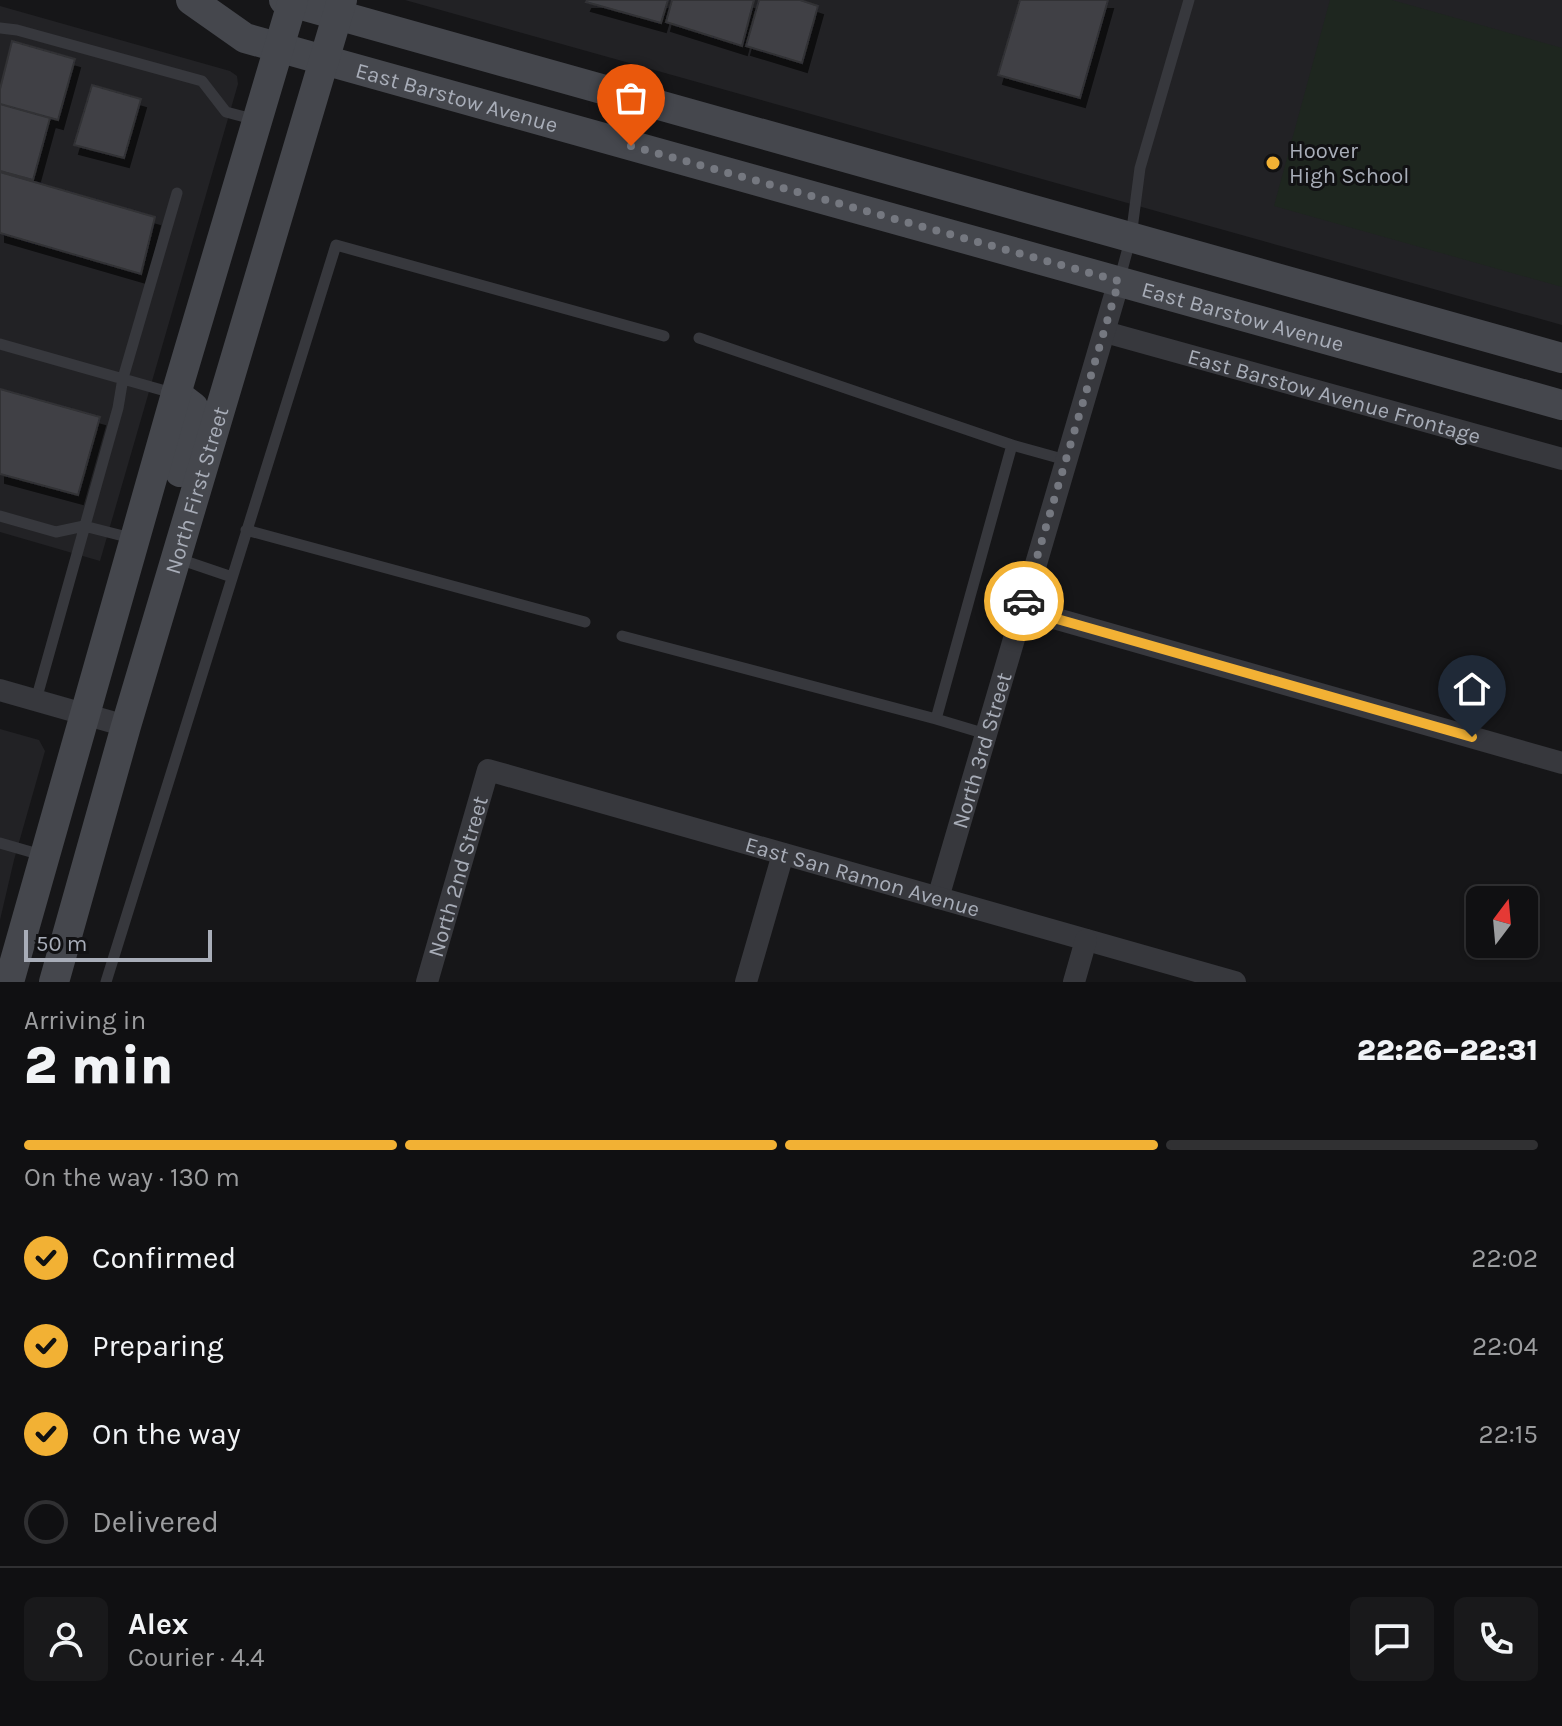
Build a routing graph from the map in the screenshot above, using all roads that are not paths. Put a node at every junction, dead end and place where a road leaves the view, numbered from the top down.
1 (193, 0) edge
2 (1189, 0) edge
3 (290, 1) edge
4 (339, 8) edge
5 (0, 28) edge
6 (279, 48) junction
7 (324, 61) junction
8 (257, 121) junction
9 (177, 193) dead end
10 (1131, 237) junction
11 (1119, 281) junction
12 (1105, 332) junction
13 (664, 336) dead end
14 (699, 338) dead end
15 (0, 344) edge
16 (1562, 358) edge
17 (123, 378) junction
18 (176, 394) junction
19 (1562, 405) edge
20 (1012, 445) junction
21 (1562, 459) edge
22 (1066, 460) junction
23 (0, 516) edge
24 (84, 526) junction
25 (246, 530) junction
26 (136, 539) junction
27 (176, 558) junction
28 (232, 577) junction
29 (1022, 609) junction
30 (585, 622) dead end
31 (622, 636) dead end
32 (0, 690) edge
33 (36, 700) junction
34 (87, 714) junction
35 (936, 719) junction
36 (126, 726) junction
37 (986, 734) junction
38 (1562, 763) edge
39 (488, 770) joint
40 (0, 843) edge
41 (783, 854) junction
42 (46, 856) junction
43 (938, 898) junction
44 (1086, 940) junction
45 (9, 982) edge
46 (54, 982) edge
47 (106, 982) edge
48 (427, 982) edge
49 (746, 982) edge
50 (1074, 982) edge
51 (1235, 982) edge

1 - 6 main road, East Barstow Avenue
2 - 10 lane
3 - 4 main road, East Barstow Avenue
3 - 6 main road, North First Street
4 - 7 main road, North First Street
4 - 10 main road, East Barstow Avenue
5 - 8 lane
6 - 7 main road, East Barstow Avenue
6 - 8 main road, North First Street
7 - 11 main road, East Barstow Avenue
7 - 27 main road, North First Street
8 - 18 main road, North First Street
9 - 17 lane
10 - 11 lane
10 - 16 main road, East Barstow Avenue
11 - 12 street, North 3rd Street
11 - 19 main road, East Barstow Avenue
12 - 21 street, East Barstow Avenue Frontage
12 - 22 street, North 3rd Street
13 - 25 lane
14 - 20 lane
15 - 17 lane
17 - 18 lane
17 - 24 lane
18 - 26 main road, North First Street
18 - 27 main road
20 - 22 lane
20 - 35 lane
22 - 29 street, North 3rd Street
23 - 24 lane
24 - 26 lane
24 - 33 lane
25 - 28 lane
25 - 30 lane
26 - 34 main road, North First Street
27 - 28 lane
27 - 36 main road, North First Street
28 - 47 lane
29 - 37 street, North 3rd Street
29 - 38 street
31 - 35 lane
32 - 33 street
33 - 34 street
34 - 36 street
34 - 42 main road, North First Street
35 - 37 lane
36 - 46 main road, North First Street
37 - 43 street, North 3rd Street
39 - 41 street, East San Ramon Avenue
39 - 48 street, North 2nd Street
40 - 42 lane
41 - 43 street, East San Ramon Avenue
41 - 49 street
42 - 45 main road, North First Street
43 - 44 street, East San Ramon Avenue
44 - 50 street
44 - 51 street, East San Ramon Avenue

